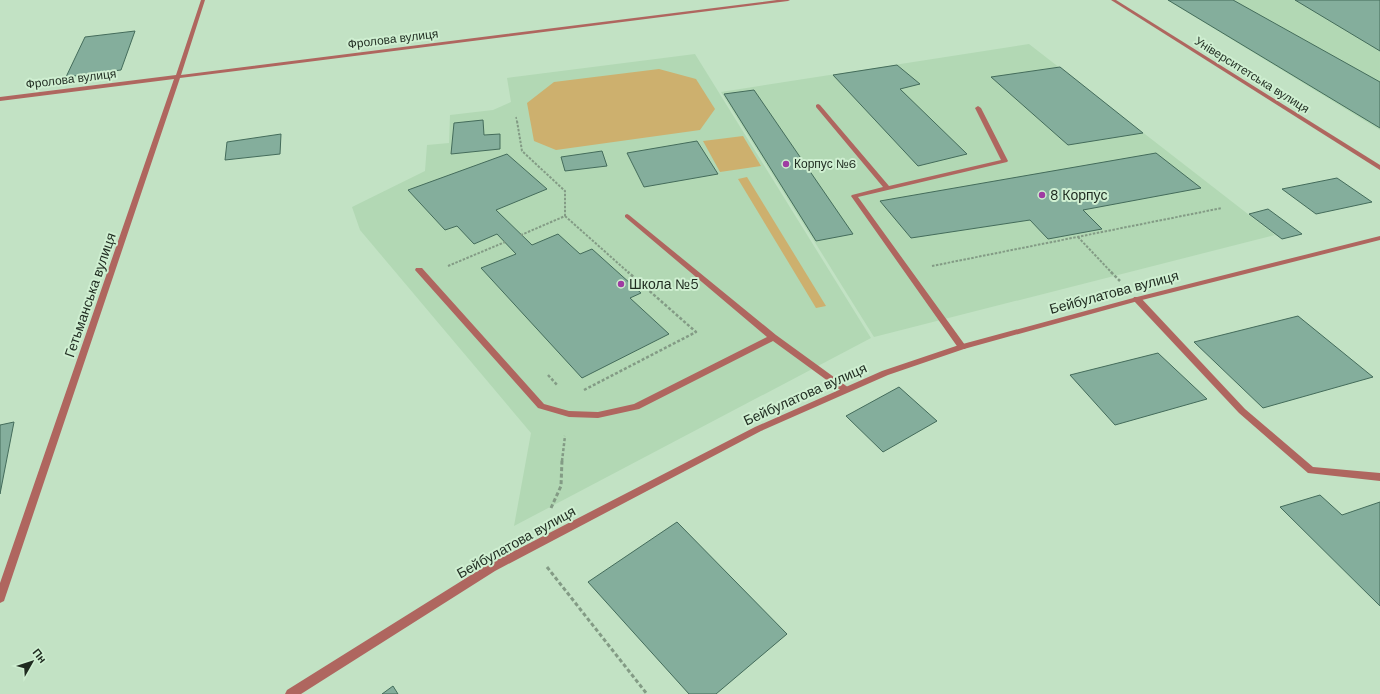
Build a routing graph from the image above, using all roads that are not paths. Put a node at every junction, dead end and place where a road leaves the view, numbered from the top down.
1 (203, 0) edge
2 (788, 0) edge
3 (1113, 0) edge
4 (178, 76) junction
5 (0, 98) edge
6 (818, 106) dead end
7 (978, 108) dead end
8 (1380, 168) edge
9 (888, 188) junction
10 (627, 216) dead end
11 (1380, 238) edge
12 (419, 270) dead end
13 (1138, 299) junction
14 (773, 337) junction
15 (962, 347) junction
16 (846, 390) junction
17 (1380, 477) edge
18 (0, 598) edge
19 (291, 694) edge

1 - 4 street, Гетьманська вулиця
2 - 4 street, Фролова вулиця
3 - 8 street, Університетська вулиця
4 - 5 street, Фролова вулиця
4 - 18 street, Гетьманська вулиця
6 - 9 street
7 - 9 street
9 - 15 street
10 - 14 street
11 - 13 street, Бейбулатова вулиця
12 - 14 street
13 - 15 street, Бейбулатова вулиця
13 - 17 street
14 - 16 street
15 - 16 street, Бейбулатова вулиця
16 - 19 street, Бейбулатова вулиця

